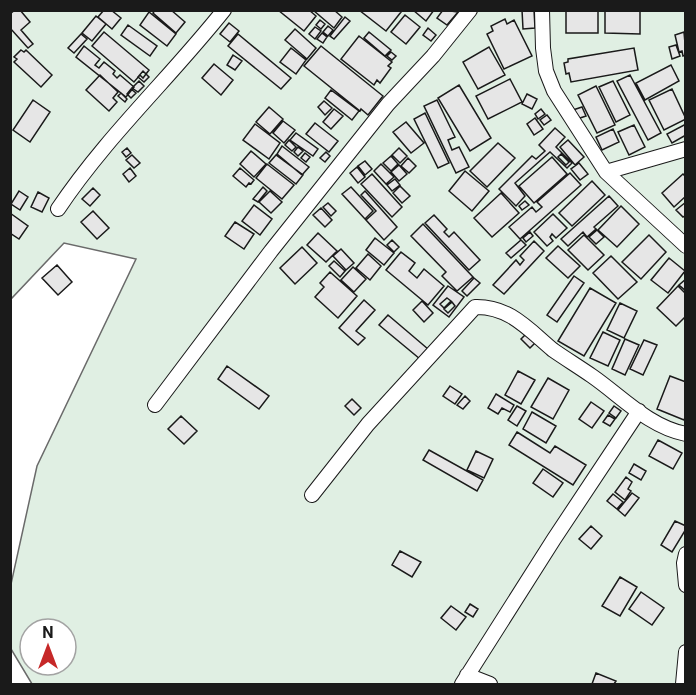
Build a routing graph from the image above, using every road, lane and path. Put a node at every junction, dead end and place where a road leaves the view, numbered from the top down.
1 (224, 10) edge
2 (470, 10) edge
3 (542, 10) edge
4 (686, 149) edge
5 (606, 172) junction
6 (58, 209) dead end
7 (686, 246) edge
8 (155, 405) dead end
9 (639, 411) junction
10 (686, 434) edge
11 (312, 495) dead end
12 (686, 554) edge
13 (686, 585) edge
14 (686, 652) edge
15 (465, 680) edge
16 (490, 684) edge
17 (683, 684) edge

1 - 6 street
2 - 8 street
3 - 5 street
4 - 5 street
5 - 7 street
9 - 10 street
9 - 11 street
9 - 15 street
12 - 13 street
14 - 17 street
15 - 16 street

